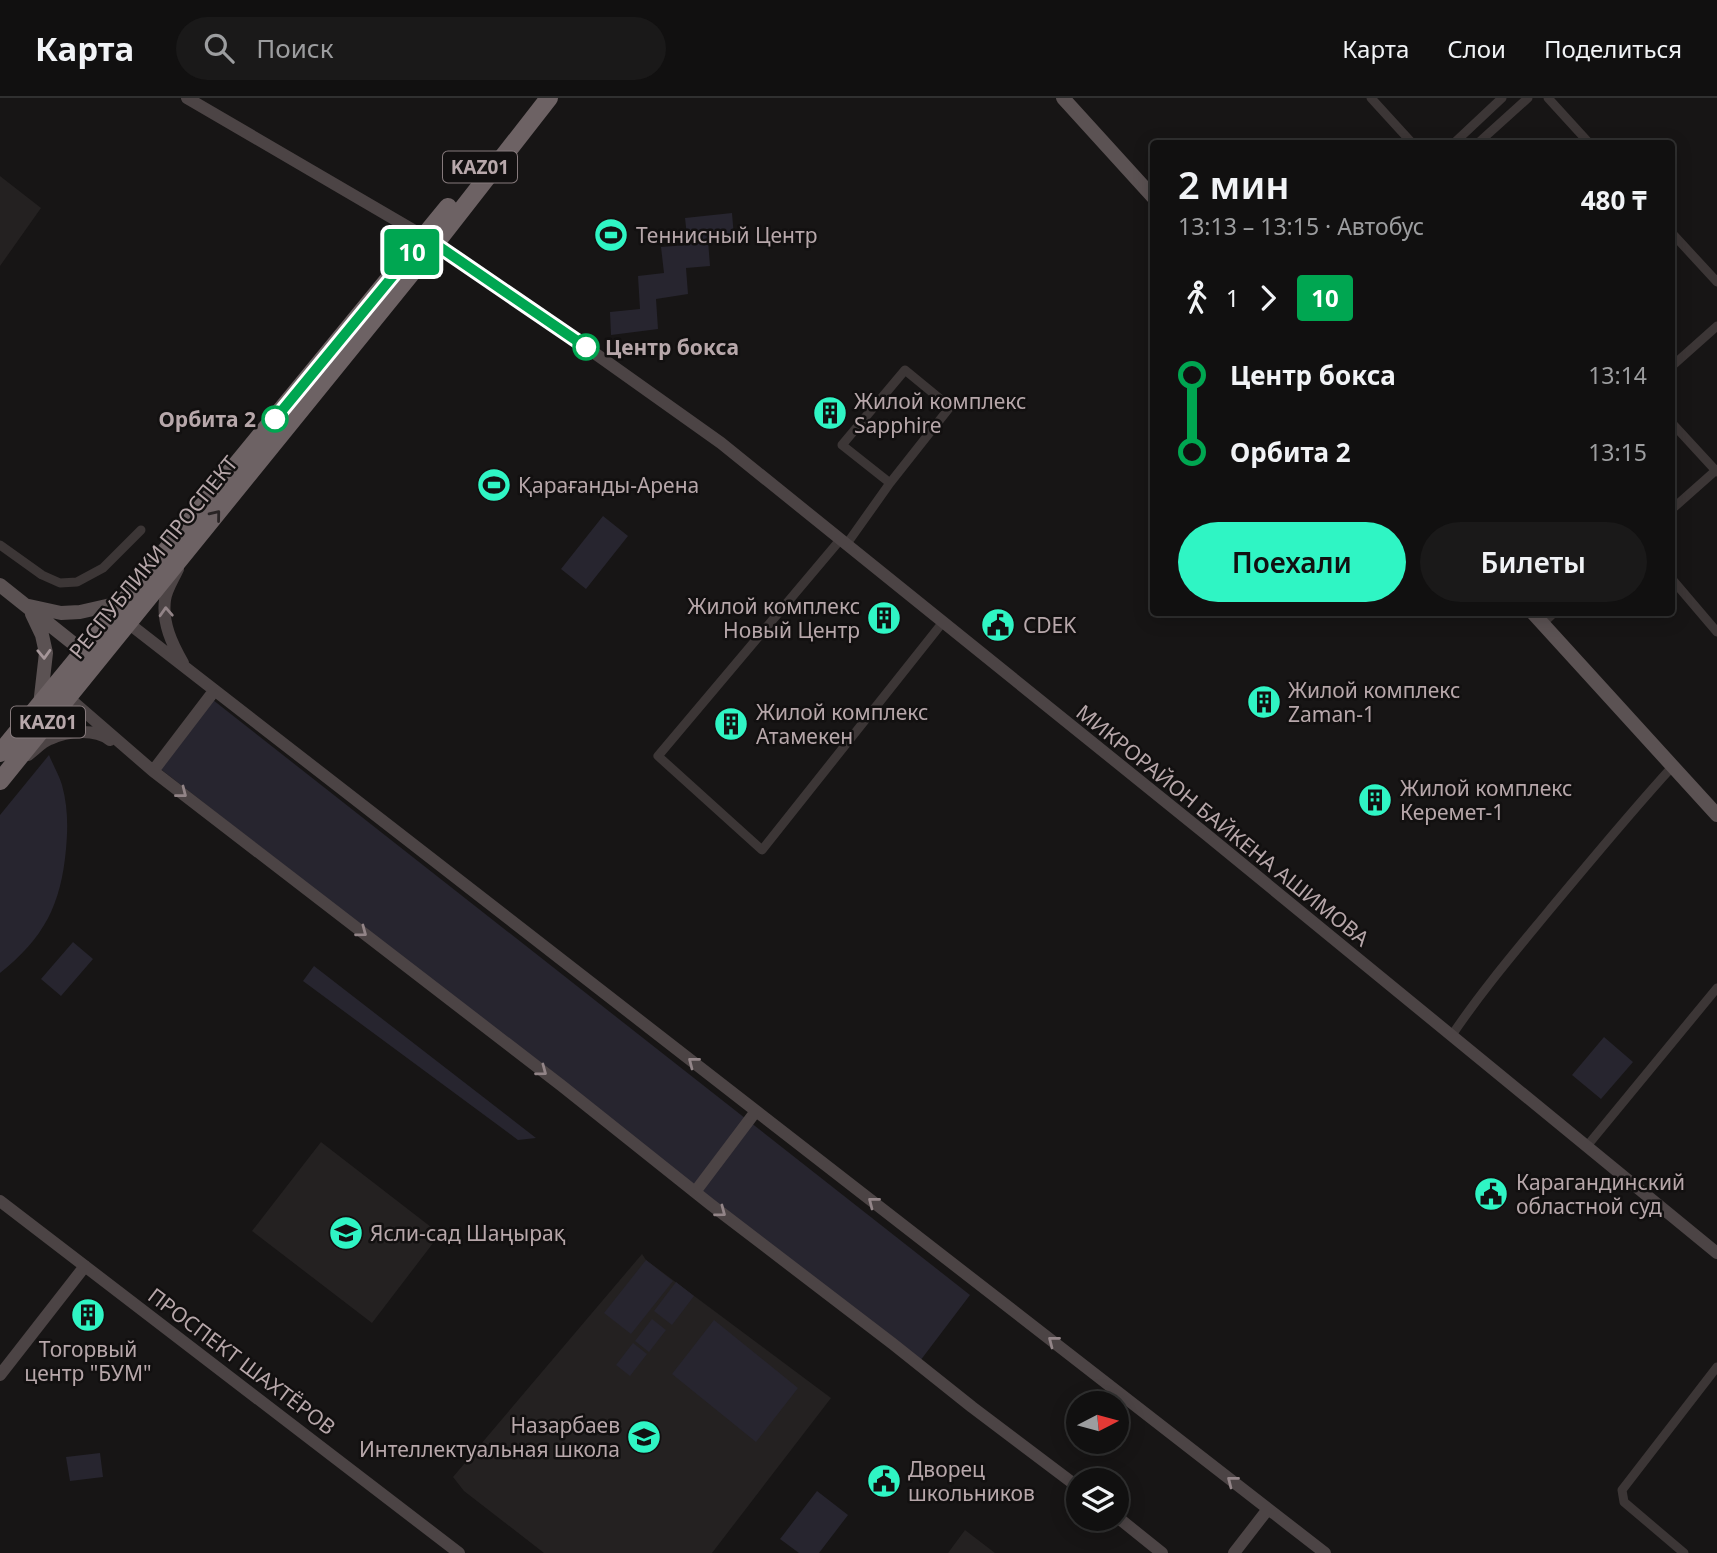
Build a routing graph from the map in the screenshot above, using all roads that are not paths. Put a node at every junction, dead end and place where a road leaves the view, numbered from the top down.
1 (187, 98) edge
2 (536, 98) edge
3 (549, 98) edge
4 (1063, 98) edge
5 (1371, 98) edge
6 (1502, 98) edge
7 (1528, 98) edge
8 (1548, 98) edge
9 (1409, 140) edge
10 (1457, 140) edge
11 (1481, 140) edge
12 (1586, 140) edge
13 (1150, 194) edge
14 (1675, 236) edge
15 (430, 241) junction
16 (1717, 282) edge
17 (1717, 326) edge
18 (1675, 363) edge
19 (1675, 426) edge
20 (1716, 471) edge
21 (890, 483) junction
22 (1675, 507) edge
23 (141, 530) dead end
24 (843, 542) junction
25 (0, 545) edge
26 (185, 553) junction
27 (1675, 583) edge
28 (0, 585) edge
29 (28, 606) junction
30 (122, 613) junction
31 (1535, 616) edge
32 (1551, 616) edge
33 (943, 622) junction
34 (1542, 624) junction
35 (1717, 632) edge
36 (89, 657) junction
37 (187, 669) junction
38 (215, 691) junction
39 (61, 692) junction
40 (40, 705) junction
41 (0, 753) edge
42 (149, 767) junction
43 (1672, 767) junction
44 (3, 777) edge
45 (1717, 815) edge
46 (1717, 988) edge
47 (1452, 1035) junction
48 (756, 1111) junction
49 (1587, 1146) junction
50 (695, 1192) junction
51 (0, 1201) edge
52 (1717, 1253) edge
53 (85, 1266) junction
54 (1717, 1367) edge
55 (0, 1375) edge
56 (1066, 1478) edge
57 (1268, 1509) junction
58 (1129, 1526) edge
59 (459, 1553) edge
60 (1162, 1553) edge
61 (1234, 1553) edge
62 (1325, 1553) edge
63 (1684, 1553) edge

1 - 15 main road, МИКРОРАЙОН БАЙКЕНА АШИМОВА
2 - 15 highway, РЕСПУБЛИКИ ПРОСПЕКТ / KАZ01
3 - 15 highway, РЕСПУБЛИКИ ПРОСПЕКТ / KАZ01
4 - 13 main road
5 - 9 street
6 - 10 street
7 - 11 street
8 - 12 street
14 - 16 street
15 - 24 main road, МИКРОРАЙОН БАЙКЕНА АШИМОВА
26 -> 15 highway, РЕСПУБЛИКИ ПРОСПЕКТ / KАZ01
15 - 30 highway, РЕСПУБЛИКИ ПРОСПЕКТ / KАZ01
17 - 18 street
19 - 20 street
20 - 22 street
21 - 21 street
21 - 24 street
23 - 25 street
24 - 33 main road, МИКРОРАЙОН БАЙКЕНА АШИМОВА
24 - 33 street
26 - 30 highway, РЕСПУБЛИКИ ПРОСПЕКТ / KАZ01
37 -> 26 main road
27 - 35 street
28 - 29 main road
29 - 30 main road
29 - 36 main road
29 -> 40 main road
30 - 36 highway, РЕСПУБЛИКИ ПРОСПЕКТ / KАZ01
30 - 37 main road
31 - 34 main road
32 - 34 street
33 - 47 main road, МИКРОРАЙОН БАЙКЕНА АШИМОВА
34 - 43 main road
36 - 39 highway, РЕСПУБЛИКИ ПРОСПЕКТ / KАZ01
37 - 38 main road
38 - 42 main road
48 -> 38 main road
39 - 40 highway, РЕСПУБЛИКИ ПРОСПЕКТ / KАZ01
39 - 42 main road
39 - 44 highway, РЕСПУБЛИКИ ПРОСПЕКТ / KАZ01
40 - 41 highway, РЕСПУБЛИКИ ПРОСПЕКТ / KАZ01
42 - 44 main road
42 -> 50 main road
43 - 45 main road
43 - 47 street
46 - 49 street
47 - 49 main road, МИКРОРАЙОН БАЙКЕНА АШИМОВА
48 - 50 main road
57 -> 48 main road
49 - 52 main road, МИКРОРАЙОН БАЙКЕНА АШИМОВА
50 -> 56 main road
51 - 53 main road, ПРОСПЕКТ ШАХТЁРОВ
53 - 55 main road
53 - 59 main road, ПРОСПЕКТ ШАХТЁРОВ
54 - 63 street
57 - 61 main road
57 - 62 main road
58 - 60 main road

